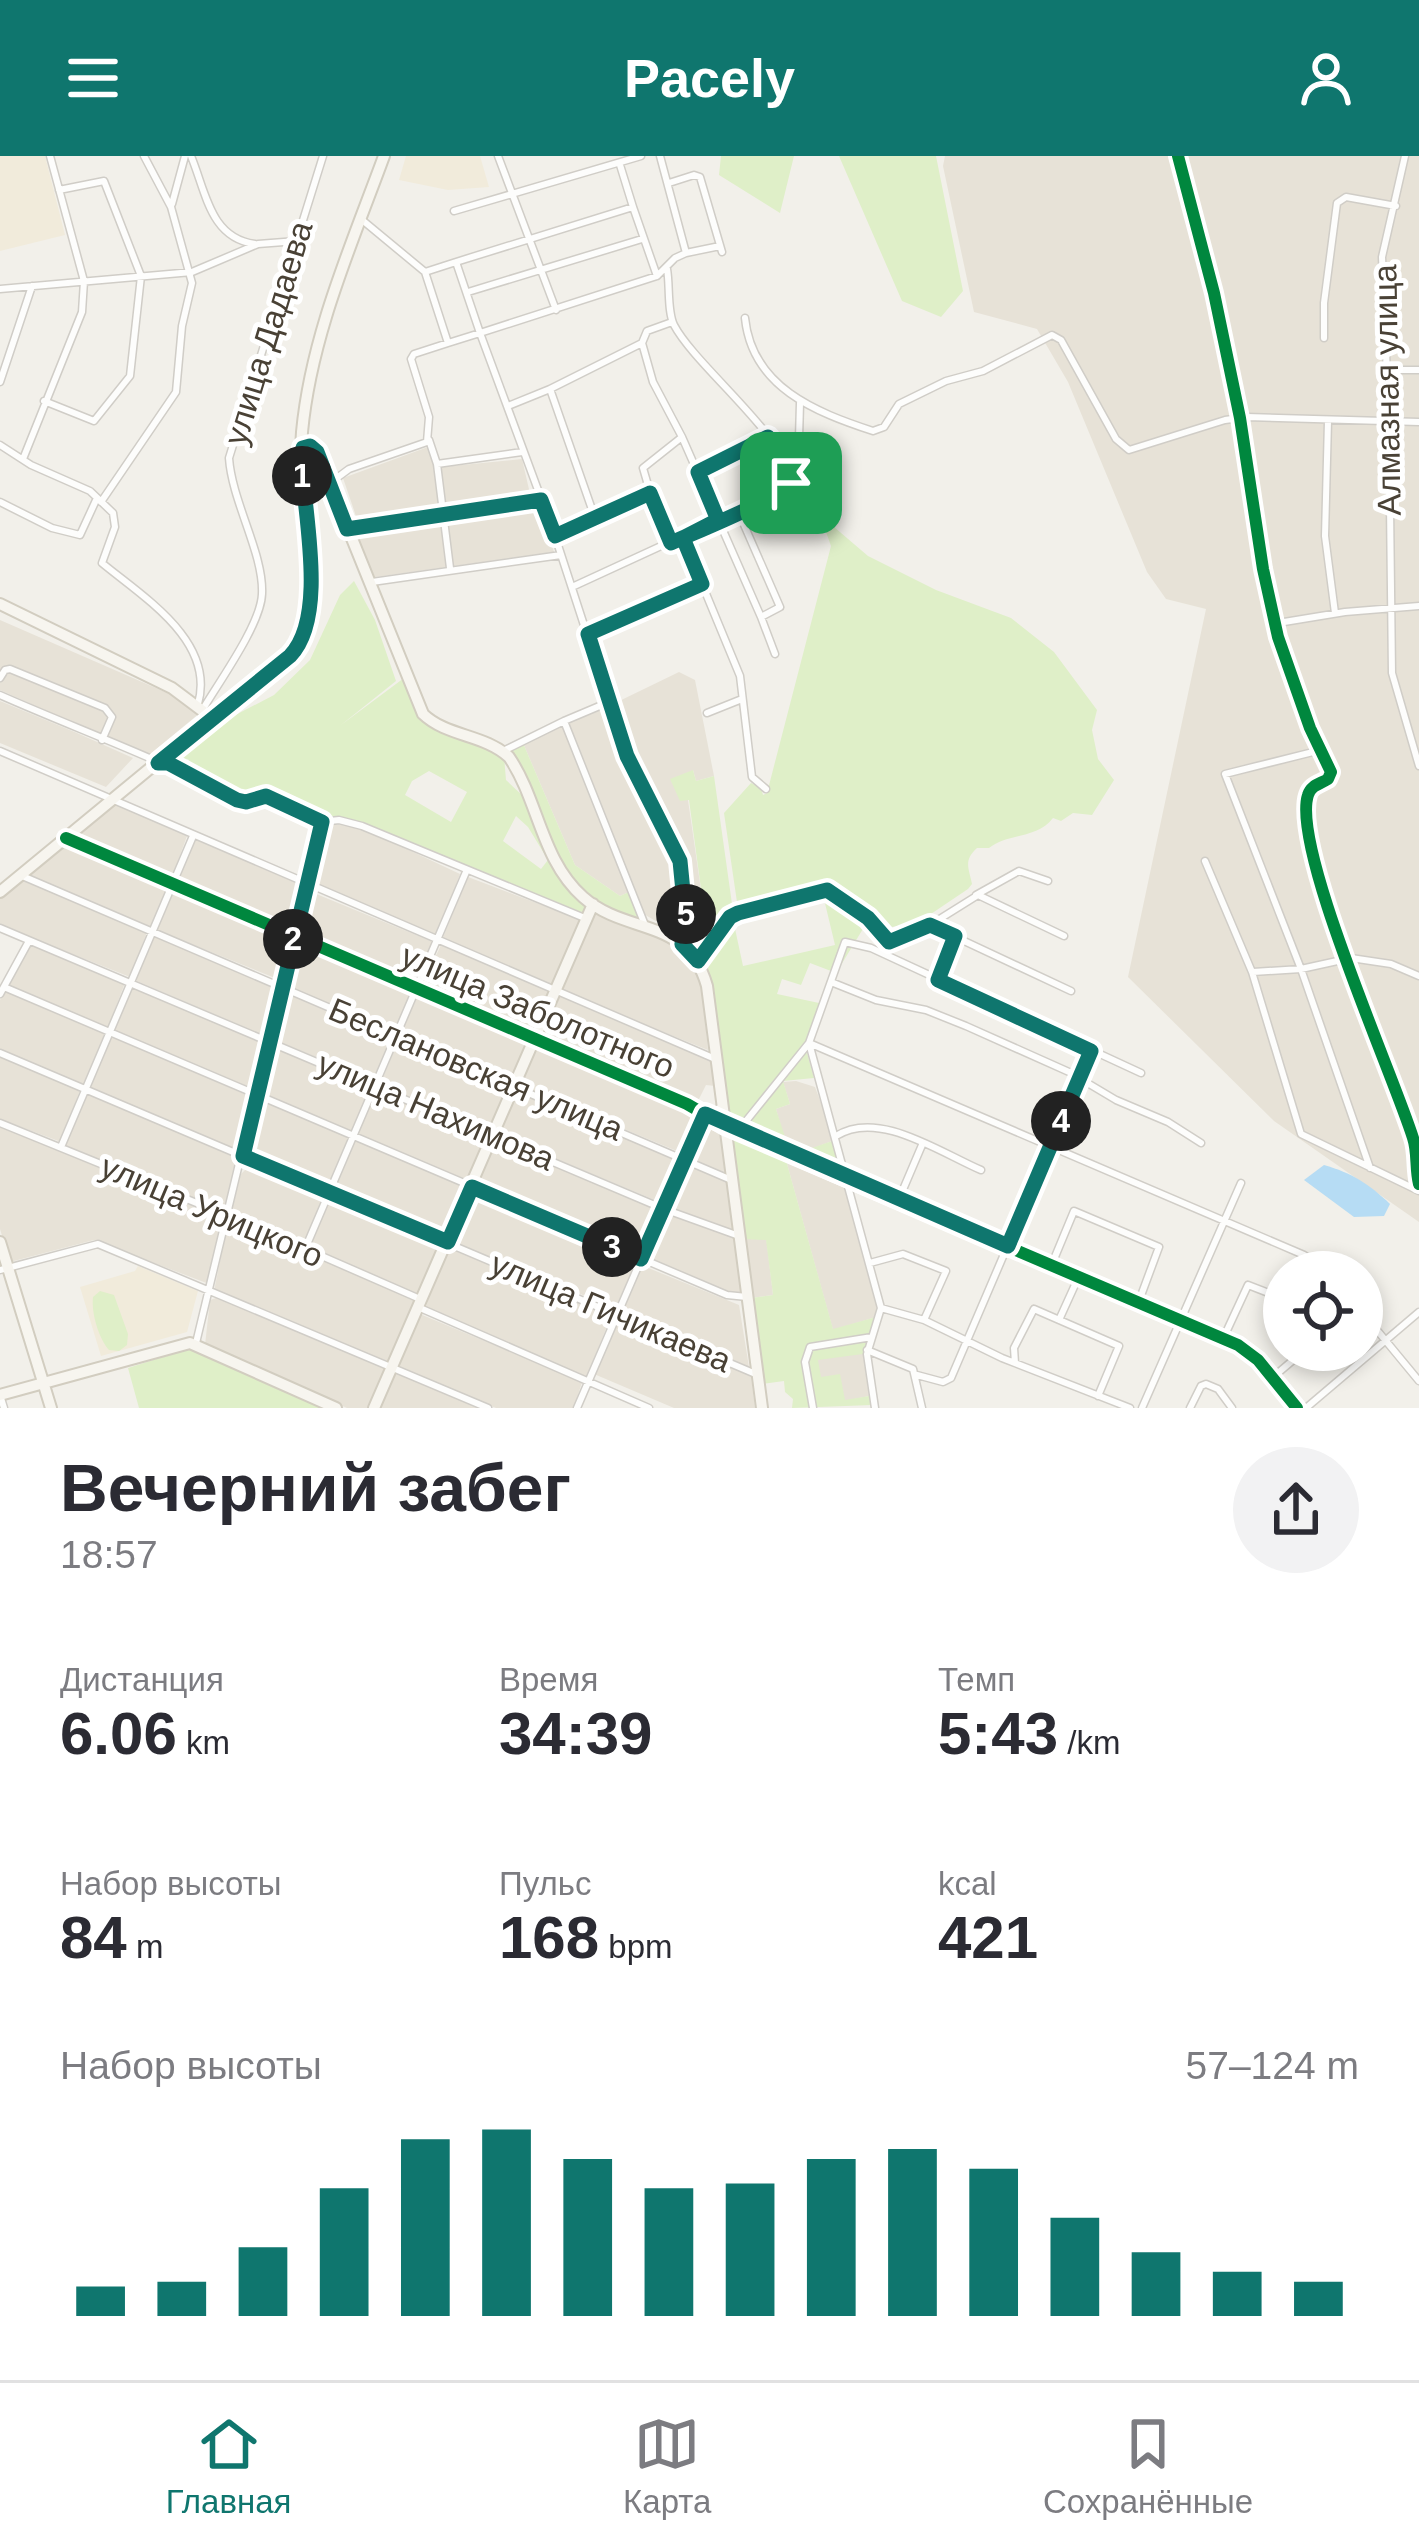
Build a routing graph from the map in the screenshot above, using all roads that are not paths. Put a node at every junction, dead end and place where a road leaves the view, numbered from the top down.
1 (50, 156) edge
2 (145, 156) edge
3 (188, 156) edge
4 (323, 156) edge
5 (384, 156) edge
6 (498, 156) edge
7 (641, 156) edge
8 (660, 156) edge
9 (1178, 156) edge
10 (1407, 156) edge
11 (1419, 163) edge
12 (620, 164) junction
13 (668, 183) junction
14 (59, 190) junction
15 (512, 195) junction
16 (1396, 206) junction
17 (171, 207) junction
18 (633, 207) junction
19 (454, 211) dead end
20 (361, 219) junction
21 (531, 238) junction
22 (642, 239) junction
23 (297, 241) junction
24 (258, 244) junction
25 (686, 253) junction
26 (456, 262) junction
27 (542, 269) junction
28 (668, 269) junction
29 (191, 272) junction
30 (425, 272) junction
31 (141, 276) junction
32 (657, 276) junction
33 (84, 281) junction
34 (32, 286) junction
35 (0, 289) edge
36 (466, 292) junction
37 (556, 311) junction
38 (745, 318) dead end
39 (672, 322) junction
40 (480, 333) junction
41 (1324, 338) dead end
42 (448, 343) junction
43 (641, 343) junction
44 (1386, 370) junction
45 (1419, 370) edge
46 (0, 382) edge
47 (550, 389) junction
48 (44, 401) junction
49 (801, 401) junction
50 (306, 406) junction
51 (507, 406) junction
52 (1240, 418) junction
53 (1328, 421) junction
54 (1419, 422) edge
55 (1389, 423) junction
56 (682, 437) junction
57 (768, 437) junction
58 (429, 440) junction
59 (0, 446) edge
60 (301, 452) junction
61 (317, 452) junction
62 (524, 452) junction
63 (22, 459) junction
64 (436, 464) junction
65 (698, 472) junction
66 (330, 483) junction
67 (791, 483) junction
68 (650, 493) junction
69 (99, 500) junction
70 (541, 500) junction
71 (0, 502) edge
72 (738, 511) junction
73 (442, 514) junction
74 (595, 518) junction
75 (718, 520) junction
76 (347, 529) junction
77 (555, 536) junction
78 (683, 538) junction
79 (671, 543) junction
80 (561, 555) junction
81 (450, 568) junction
82 (368, 583) junction
83 (702, 584) junction
84 (572, 587) junction
85 (0, 604) edge
86 (1392, 606) junction
87 (1419, 606) edge
88 (1335, 614) junction
89 (761, 617) junction
90 (1278, 623) junction
91 (588, 634) junction
92 (775, 654) dead end
93 (0, 678) edge
94 (0, 695) edge
95 (742, 699) junction
96 (609, 702) junction
97 (204, 711) junction
98 (707, 713) dead end
99 (565, 721) junction
100 (102, 740) junction
101 (1322, 750) junction
102 (0, 751) edge
103 (503, 751) junction
104 (1418, 760) edge
105 (158, 763) junction
106 (766, 789) dead end
107 (112, 800) junction
108 (322, 822) junction
109 (194, 836) junction
110 (66, 838) junction
111 (1205, 861) dead end
112 (466, 871) junction
113 (20, 875) junction
114 (1048, 881) dead end
115 (173, 883) junction
116 (307, 884) junction
117 (0, 892) edge
118 (976, 896) junction
119 (593, 904) junction
120 (586, 919) junction
121 (644, 925) junction
122 (930, 925) junction
123 (0, 928) edge
124 (152, 931) junction
125 (293, 935) junction
126 (955, 936) junction
127 (1064, 936) dead end
128 (29, 940) junction
129 (438, 941) junction
130 (682, 944) junction
131 (1348, 958) junction
132 (698, 961) junction
133 (1301, 969) junction
134 (1252, 972) junction
135 (1419, 976) edge
136 (938, 980) junction
137 (130, 982) junction
138 (831, 982) junction
139 (283, 986) junction
140 (417, 988) junction
141 (2, 990) edge
142 (557, 992) junction
143 (1071, 992) dead end
144 (110, 1031) junction
145 (397, 1036) junction
146 (537, 1039) junction
147 (268, 1040) junction
148 (809, 1043) junction
149 (1091, 1051) junction
150 (0, 1053) edge
151 (716, 1059) junction
152 (1141, 1072) dead end
153 (1080, 1079) junction
154 (374, 1085) junction
155 (516, 1087) junction
156 (85, 1088) junction
157 (256, 1097) junction
158 (723, 1106) junction
159 (705, 1114) junction
160 (0, 1123) edge
161 (732, 1129) junction
162 (353, 1136) junction
163 (494, 1136) junction
164 (836, 1136) junction
165 (1201, 1143) dead end
166 (922, 1144) junction
167 (61, 1147) junction
168 (1050, 1147) junction
169 (243, 1156) junction
170 (686, 1160) junction
171 (1370, 1168) junction
172 (981, 1170) dead end
173 (848, 1179) junction
174 (733, 1180) junction
175 (1241, 1183) dead end
176 (472, 1187) junction
177 (1419, 1187) edge
178 (330, 1192) junction
179 (899, 1199) junction
180 (664, 1209) junction
181 (228, 1216) junction
182 (1225, 1222) junction
183 (740, 1236) junction
184 (0, 1242) edge
185 (448, 1242) junction
186 (1008, 1246) junction
187 (304, 1249) junction
188 (1294, 1251) edge
189 (641, 1259) junction
190 (870, 1263) junction
191 (1052, 1264) junction
192 (4, 1269) edge
193 (1079, 1276) junction
194 (1263, 1291) edge
195 (209, 1292) junction
196 (748, 1298) junction
197 (1139, 1301) junction
198 (421, 1305) junction
199 (881, 1308) junction
200 (1419, 1312) edge
201 (617, 1315) junction
202 (924, 1319) junction
203 (1059, 1320) junction
204 (1181, 1321) junction
205 (872, 1337) junction
206 (1383, 1338) edge
207 (1223, 1339) junction
208 (1385, 1341) junction
209 (966, 1342) junction
210 (195, 1344) junction
211 (867, 1350) junction
212 (1016, 1364) junction
213 (393, 1369) junction
214 (1280, 1371) edge
215 (758, 1375) junction
216 (917, 1375) junction
217 (1272, 1378) junction
218 (588, 1382) junction
219 (1419, 1382) edge
220 (44, 1384) junction
221 (0, 1395) edge
222 (1097, 1396) junction
223 (4, 1408) edge
224 (51, 1408) edge
225 (336, 1408) edge
226 (374, 1408) edge
227 (488, 1408) edge
228 (577, 1408) edge
229 (649, 1408) edge
230 (762, 1408) edge
231 (812, 1408) edge
232 (875, 1408) edge
233 (922, 1408) edge
234 (1130, 1408) edge
235 (1142, 1408) edge
236 (1190, 1408) edge
237 (1232, 1408) edge
238 (1302, 1408) edge

1 - 14 street
2 - 17 street
3 - 17 street
3 - 24 street
4 - 23 street, улица Дадаева
5 - 20 street
6 - 15 street
7 - 12 street
8 - 13 street
9 - 52 street
10 - 11 street
10 - 16 street, Алмазная улица
12 - 15 street
12 - 18 street
13 - 25 street
13 - 25 street
14 - 31 street
14 - 33 street
15 - 19 street
15 - 21 street
16 - 41 street
16 - 44 street, Алмазная улица
17 - 29 street
18 - 21 street
18 - 22 street
20 - 30 street
20 - 50 street
21 - 26 street
21 - 27 street
22 - 27 street
22 - 32 street
23 - 24 street
23 - 97 street, улица Дадаева
24 - 29 street
25 - 28 street
26 - 30 street
26 - 36 street
27 - 36 street
27 - 37 street
28 - 32 street
28 - 39 street
29 - 31 street
29 - 69 street
30 - 42 street
31 - 33 street
31 - 48 street
32 - 37 street
33 - 34 street
33 - 48 street
34 - 35 street
34 - 46 street
36 - 40 street
37 - 40 street
38 - 49 street
39 - 43 street
39 - 57 street
40 - 42 street
40 - 51 street
42 - 58 street
43 - 47 street
43 - 56 street
44 - 45 street
44 - 55 street, Алмазная улица
47 - 51 street
47 - 74 street
48 - 63 street
49 - 52 street
49 - 67 street
50 - 60 street
50 - 61 street
51 - 62 street
52 - 53 street
52 - 90 street
53 - 55 street
53 - 88 street
54 - 55 street
55 - 86 street, Алмазная улица
56 - 65 street
56 - 68 street
57 - 65 street
57 - 67 street
58 - 64 street
58 - 66 street
59 - 63 street
60 - 61 street
60 - 97 street
61 - 66 street
62 - 64 street
62 - 70 street
63 - 69 street
64 - 73 street
65 - 75 street
66 - 76 street
67 - 72 street
68 - 74 street
68 - 79 street
69 - 71 street
69 - 97 street
70 - 73 street
70 - 77 street
72 - 75 street
72 - 89 street
73 - 76 street
73 - 81 street
74 - 77 street
75 - 78 street
75 - 89 street
76 - 82 street
77 - 80 street
78 - 79 street
78 - 83 street
79 - 84 street
80 - 81 street
80 - 84 street
81 - 82 street
82 - 103 street
83 - 91 street
83 - 95 street
84 - 91 street
85 - 97 street
86 - 87 street
86 - 88 street
86 - 104 street, Алмазная улица
88 - 90 street
89 - 92 street
90 - 101 street
91 - 96 street
93 - 100 street
94 - 100 street
95 - 98 street
95 - 106 street
96 - 99 street
96 - 130 street
97 - 105 street
99 - 103 street
99 - 121 street
100 - 105 street
101 - 131 street
101 - 133 street
102 - 107 street
103 - 119 street
105 - 107 street
105 - 108 street
107 - 109 street
107 - 110 street
108 - 112 street
108 - 116 street
109 - 115 street
109 - 116 street
110 - 113 street
110 - 115 street, улица Заболотного
111 - 134 street
112 - 120 street
112 - 129 street
113 - 117 street
113 - 124 street, Беслановская улица
114 - 118 street
115 - 124 street
115 - 125 street, улица Заболотного
116 - 125 street
116 - 129 street
118 - 122 street
118 - 127 street
119 - 120 street
119 - 121 street
120 - 142 street
121 - 130 street
122 - 126 street
122 - 132 street
123 - 128 street, улица Нахимова
124 - 137 street
124 - 139 street, Беслановская улица
125 - 139 street
125 - 140 street, улица Заболотного
126 - 136 street
126 - 143 street
128 - 137 street, улица Нахимова
128 - 141 street
129 - 140 street
129 - 142 street
130 - 132 street
131 - 133 street
131 - 135 street
131 - 177 street
132 - 151 street
133 - 134 street
133 - 171 street
134 - 171 street
136 - 138 street
136 - 149 street
137 - 144 street
137 - 147 street, улица Нахимова
138 - 148 street
138 - 153 street
139 - 145 street, Беслановская улица
139 - 147 street
140 - 145 street
140 - 146 street, улица Заболотного
141 - 144 street
142 - 146 street
142 - 151 street
144 - 156 street
144 - 157 street
145 - 154 street
145 - 155 street, Беслановская улица
146 - 155 street
146 - 159 street, улица Заболотного
147 - 154 street, улица Нахимова
147 - 157 street
148 - 161 street
148 - 164 street
148 - 168 street
149 - 152 street
149 - 153 street
150 - 156 street, улица Гичикаева
151 - 158 street
153 - 165 street
153 - 168 street
154 - 162 street
154 - 163 street, улица Нахимова
155 - 163 street
155 - 170 street, Беслановская улица
156 - 167 street
156 - 169 street, улица Гичикаева
157 - 162 street
157 - 169 street
158 - 159 street
158 - 161 street
159 - 161 street, улица Заболотного
159 - 170 street
160 - 167 street, улица Урицкого
161 - 173 street, улица Заболотного
161 - 174 street
162 - 176 street
162 - 178 street
163 - 176 street
163 - 180 street, улица Нахимова
164 - 166 street
164 - 173 street
166 - 172 street
166 - 179 street
167 - 181 street, улица Урицкого
168 - 182 street
168 - 186 street
169 - 178 street, улица Гичикаева
169 - 181 street
170 - 174 street, Беслановская улица
170 - 180 street
171 - 177 street
173 - 179 street, улица Заболотного
173 - 190 street
174 - 183 street
175 - 182 street
176 - 185 street
176 - 189 street
178 - 185 street, улица Гичикаева
178 - 187 street
179 - 186 street, улица Заболотного
180 - 183 street, улица Нахимова
180 - 189 street
181 - 187 street, улица Урицкого
181 - 195 street
182 - 188 street
182 - 204 street
183 - 196 street
184 - 192 street
185 - 198 street
185 - 201 street, улица Гичикаева
186 - 191 street, улица Заболотного
186 - 209 street
187 - 198 street, улица Урицкого
189 - 196 street
189 - 201 street
190 - 199 street
190 - 202 street
191 - 193 street, улица Заболотного
191 - 197 street
192 - 195 street
192 - 220 street
193 - 197 street, улица Заболотного
193 - 203 street
194 - 207 street
195 - 210 street
195 - 213 street
196 - 215 street
197 - 204 street, улица Заболотного
198 - 213 street
198 - 218 street, улица Урицкого
199 - 202 street
199 - 205 street
200 - 208 street
201 - 215 street, улица Гичикаева
201 - 218 street
202 - 209 street
203 - 212 street
203 - 222 street
204 - 207 street, улица Заболотного
204 - 235 street
205 - 211 street
205 - 231 street
206 - 208 street
207 - 217 street, улица Заболотного
208 - 219 street
208 - 238 street
209 - 212 street
209 - 216 street
210 - 220 street
210 - 225 street
211 - 216 street
211 - 232 street
212 - 222 street
213 - 226 street
213 - 227 street
214 - 217 street
215 - 230 street
216 - 233 street
217 - 238 street, улица Заболотного
218 - 228 street
218 - 229 street, улица Урицкого
220 - 221 street
220 - 224 street
221 - 223 street
222 - 234 street
236 - 237 street

